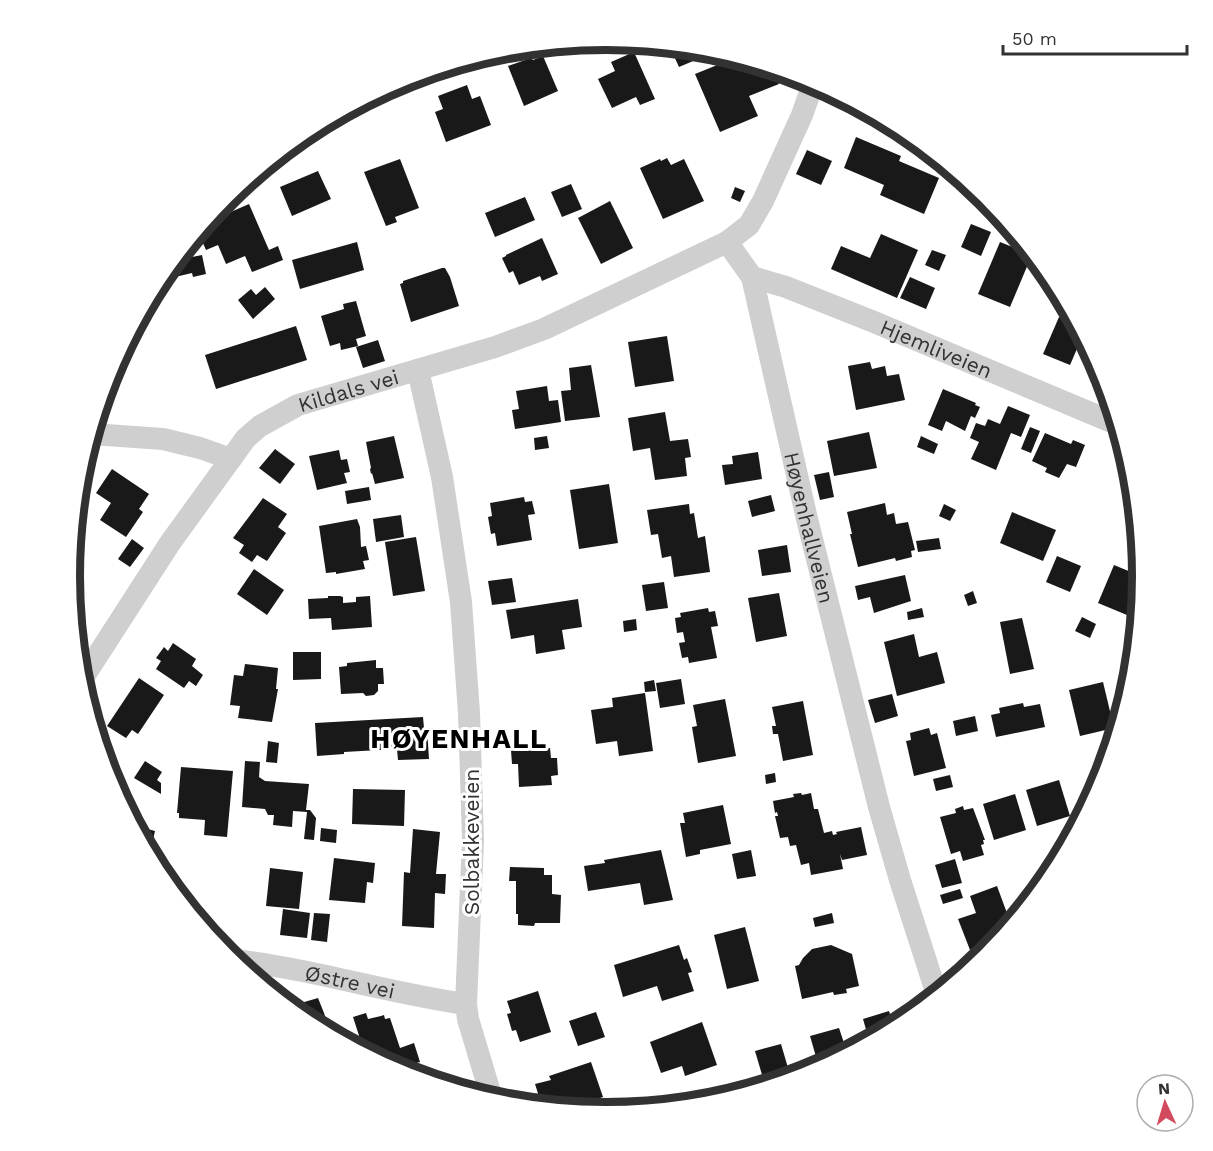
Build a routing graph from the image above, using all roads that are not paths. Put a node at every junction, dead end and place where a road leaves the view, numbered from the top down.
1 (810, 91) edge
2 (727, 242) junction
3 (752, 277) junction
4 (418, 370) junction
5 (1110, 421) edge
6 (99, 435) edge
7 (231, 459) junction
8 (89, 668) edge
9 (251, 963) edge
10 (934, 987) edge
11 (466, 1004) junction
12 (489, 1088) edge

1 - 2 street
2 - 3 street, Høyenhallveien
2 - 4 street, Kildals vei
3 - 5 street, Hjemliveien
3 - 10 street, Høyenhallveien
4 - 7 street, Kildals vei
4 - 11 street, Solbakkeveien
6 - 7 street
7 - 8 street, Kildals vei
9 - 11 street, Østre vei
11 - 12 street, Solbakkeveien

